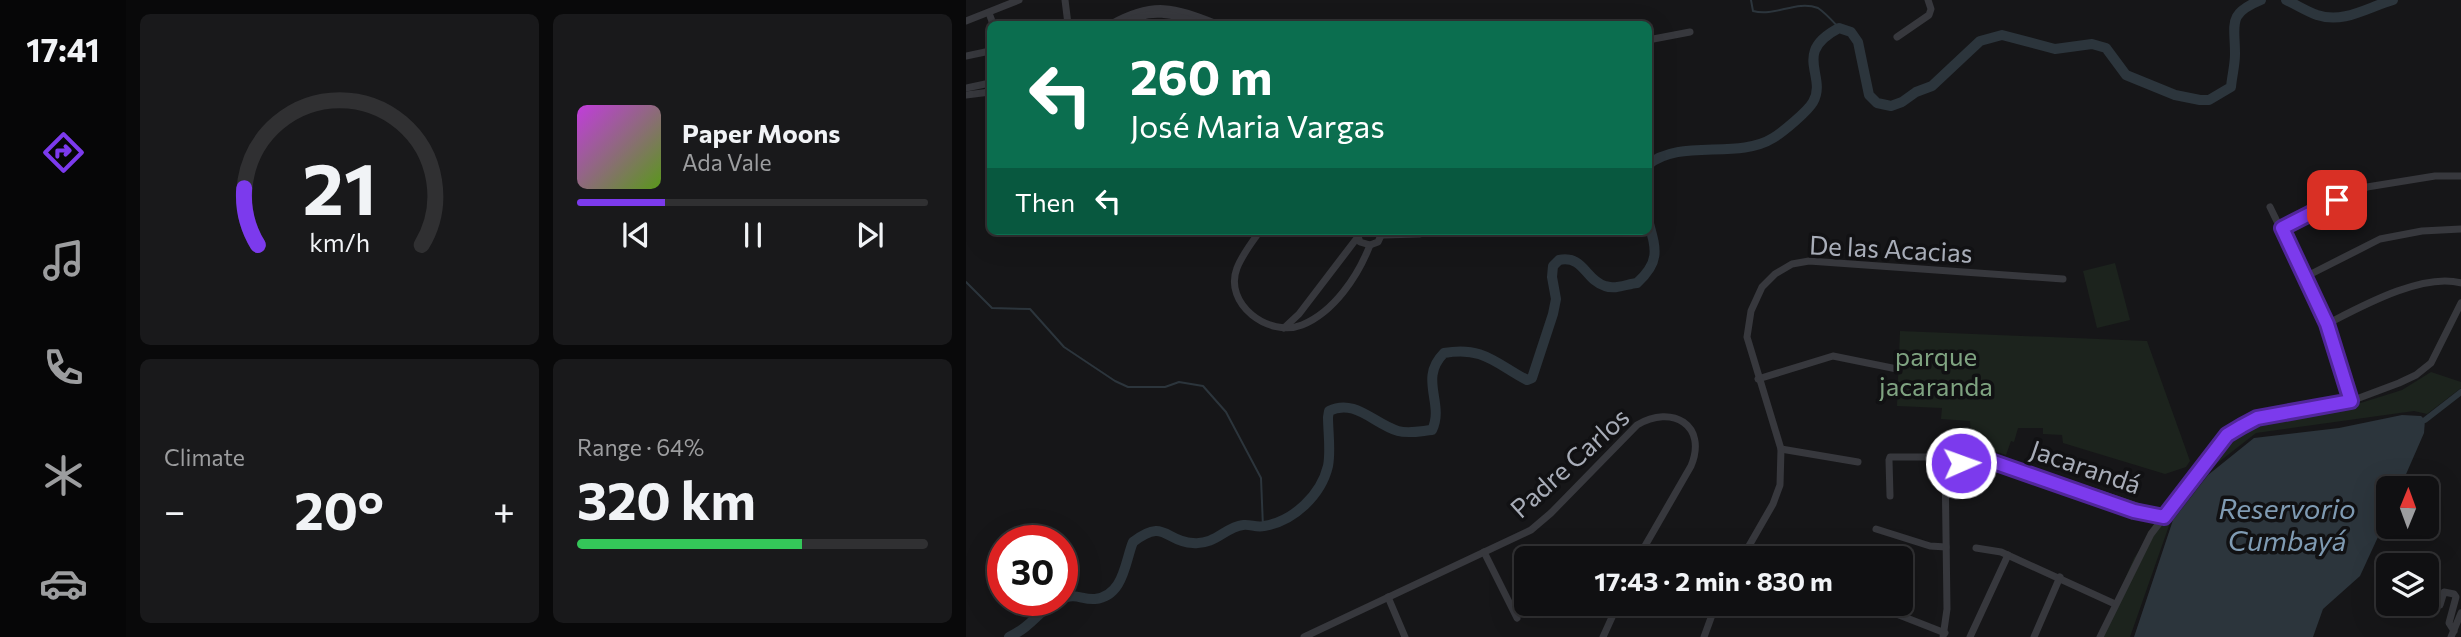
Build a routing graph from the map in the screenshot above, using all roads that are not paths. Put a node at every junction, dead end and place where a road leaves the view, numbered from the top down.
1 (1019, 0) edge
2 (1065, 0) edge
3 (1928, 0) edge
4 (989, 13) junction
5 (1193, 18) junction
6 (966, 21) edge
7 (992, 21) edge
8 (1068, 21) edge
9 (1116, 21) edge
10 (1131, 21) edge
11 (1196, 21) edge
12 (1205, 21) edge
13 (1690, 32) dead end
14 (1897, 37) dead end
15 (1652, 39) edge
16 (987, 52) edge
17 (966, 56) edge
18 (987, 84) edge
19 (966, 88) edge
20 (987, 92) edge
21 (966, 95) edge
22 (2461, 176) edge
23 (2270, 207) dead end
24 (2282, 228) junction
25 (2461, 229) edge
26 (1258, 235) edge
27 (1356, 235) edge
28 (1357, 235) edge
29 (1382, 235) edge
30 (1370, 246) junction
31 (2305, 277) junction
32 (2063, 279) dead end
33 (2461, 283) edge
34 (2461, 303) edge
35 (2327, 324) junction
36 (1283, 328) junction
37 (1897, 369) dead end
38 (1758, 379) junction
39 (2351, 401) junction
40 (1781, 449) junction
41 (1964, 453) junction
42 (1944, 459) junction
43 (1858, 462) dead end
44 (1955, 465) junction
45 (1945, 486) junction
46 (1890, 496) dead end
47 (2164, 517) junction
48 (1876, 529) dead end
49 (1645, 546) edge
50 (1750, 546) edge
51 (1946, 547) junction
52 (1976, 548) dead end
53 (1484, 552) junction
54 (2008, 555) junction
55 (2060, 578) junction
56 (1388, 597) junction
57 (2115, 604) junction
58 (2440, 605) dead end
59 (2461, 613) edge
60 (1613, 616) edge
61 (1712, 616) edge
62 (1899, 616) edge
63 (1517, 618) dead end
64 (2453, 634) edge
65 (1944, 635) edge
66 (1304, 637) edge
67 (1405, 637) edge
68 (1603, 637) edge
69 (1704, 637) edge
70 (1970, 637) edge
71 (2034, 637) edge
72 (2099, 637) edge

1 - 4 street
2 - 8 street
3 - 14 street
4 - 6 street
4 - 7 street
5 - 9 street
5 - 10 street
5 - 11 street
5 - 12 street
13 - 15 street
16 - 17 street
18 - 19 street
20 - 21 street
22 - 24 street
23 - 24 street
24 - 31 street
25 - 31 street
26 - 36 street
27 - 36 street
28 - 30 street
29 - 30 street
30 - 36 street
31 - 35 street
32 - 38 street, De las Acacias
33 - 35 street
34 - 39 street
35 - 39 street
37 - 38 street
38 - 40 street, De las Acacias
39 - 47 street
40 - 43 street
40 - 50 street, De las Acacias
41 - 42 street
41 - 44 street
41 - 47 street, Jacarandá
42 - 44 street
42 - 45 street
42 - 46 street
44 - 45 street
45 - 51 street
47 - 57 street
48 - 51 street
49 - 53 street, Padre Carlos
51 - 65 street
52 - 54 street
53 - 56 street, Padre Carlos
53 - 63 street
54 - 55 street
54 - 70 street
55 - 57 street
55 - 71 street
56 - 66 street, Padre Carlos
56 - 67 street
57 - 72 street
58 - 64 street
59 - 64 street
60 - 68 street
61 - 69 street
62 - 65 street

